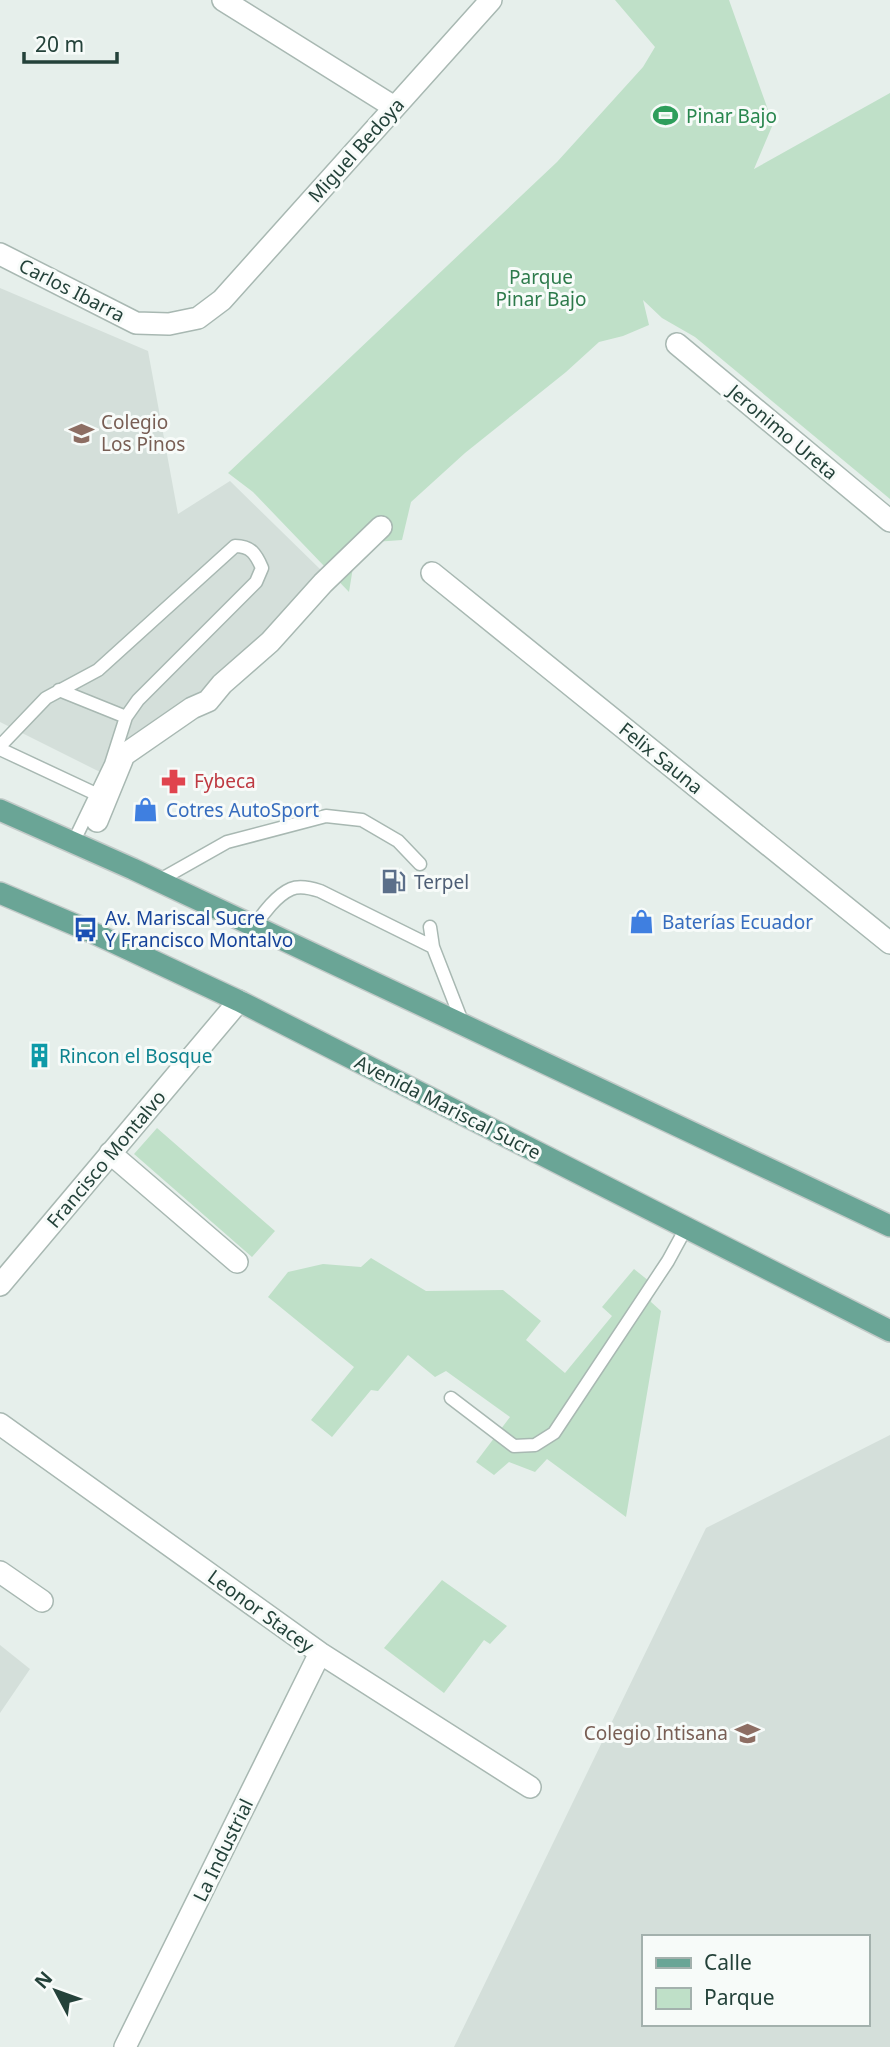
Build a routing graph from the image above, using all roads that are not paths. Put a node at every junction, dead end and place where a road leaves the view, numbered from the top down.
1 (223, 0) edge
2 (491, 0) edge
3 (394, 107) junction
4 (0, 254) edge
5 (222, 300) joint
6 (677, 344) dead end
7 (890, 521) edge
8 (381, 527) dead end
9 (432, 573) dead end
10 (59, 690) junction
11 (126, 717) junction
12 (0, 748) edge
13 (96, 794) junction
14 (0, 810) edge
15 (97, 821) dead end
16 (73, 843) junction
17 (420, 864) dead end
18 (158, 881) junction
19 (0, 893) edge
20 (255, 926) junction
21 (430, 927) dead end
22 (890, 943) edge
23 (433, 947) junction
24 (239, 1001) junction
25 (463, 1025) junction
26 (110, 1153) junction
27 (890, 1226) edge
28 (686, 1228) junction
29 (237, 1262) dead end
30 (0, 1284) edge
31 (890, 1331) edge
32 (451, 1398) dead end
33 (0, 1424) edge
34 (0, 1572) edge
35 (42, 1601) dead end
36 (320, 1653) junction
37 (530, 1787) dead end
38 (125, 2047) edge

1 - 3 street
2 - 3 street, Miguel Bedoya
3 - 5 street, Miguel Bedoya
4 - 5 street, Carlos Ibarra
6 - 7 street, Jeronimo Ureta
8 - 15 street
9 - 22 street, Felix Sauna
10 - 11 lane
10 - 11 lane
10 - 12 lane
11 - 13 lane
12 - 13 lane
13 - 16 lane
14 - 16 main road
16 - 18 main road
17 - 18 lane
18 - 20 main road
19 - 24 main road, Avenida Mariscal Sucre
20 - 23 lane
20 - 25 main road
21 - 23 lane
23 - 25 lane
24 - 26 street, Francisco Montalvo
24 - 28 main road, Avenida Mariscal Sucre
25 - 27 main road
26 - 29 street
26 - 30 street, Francisco Montalvo
28 - 31 main road, Avenida Mariscal Sucre
28 - 32 lane
33 - 36 street, Leonor Stacey
34 - 35 street
36 - 37 street, Leonor Stacey
36 - 38 street, La Industrial

